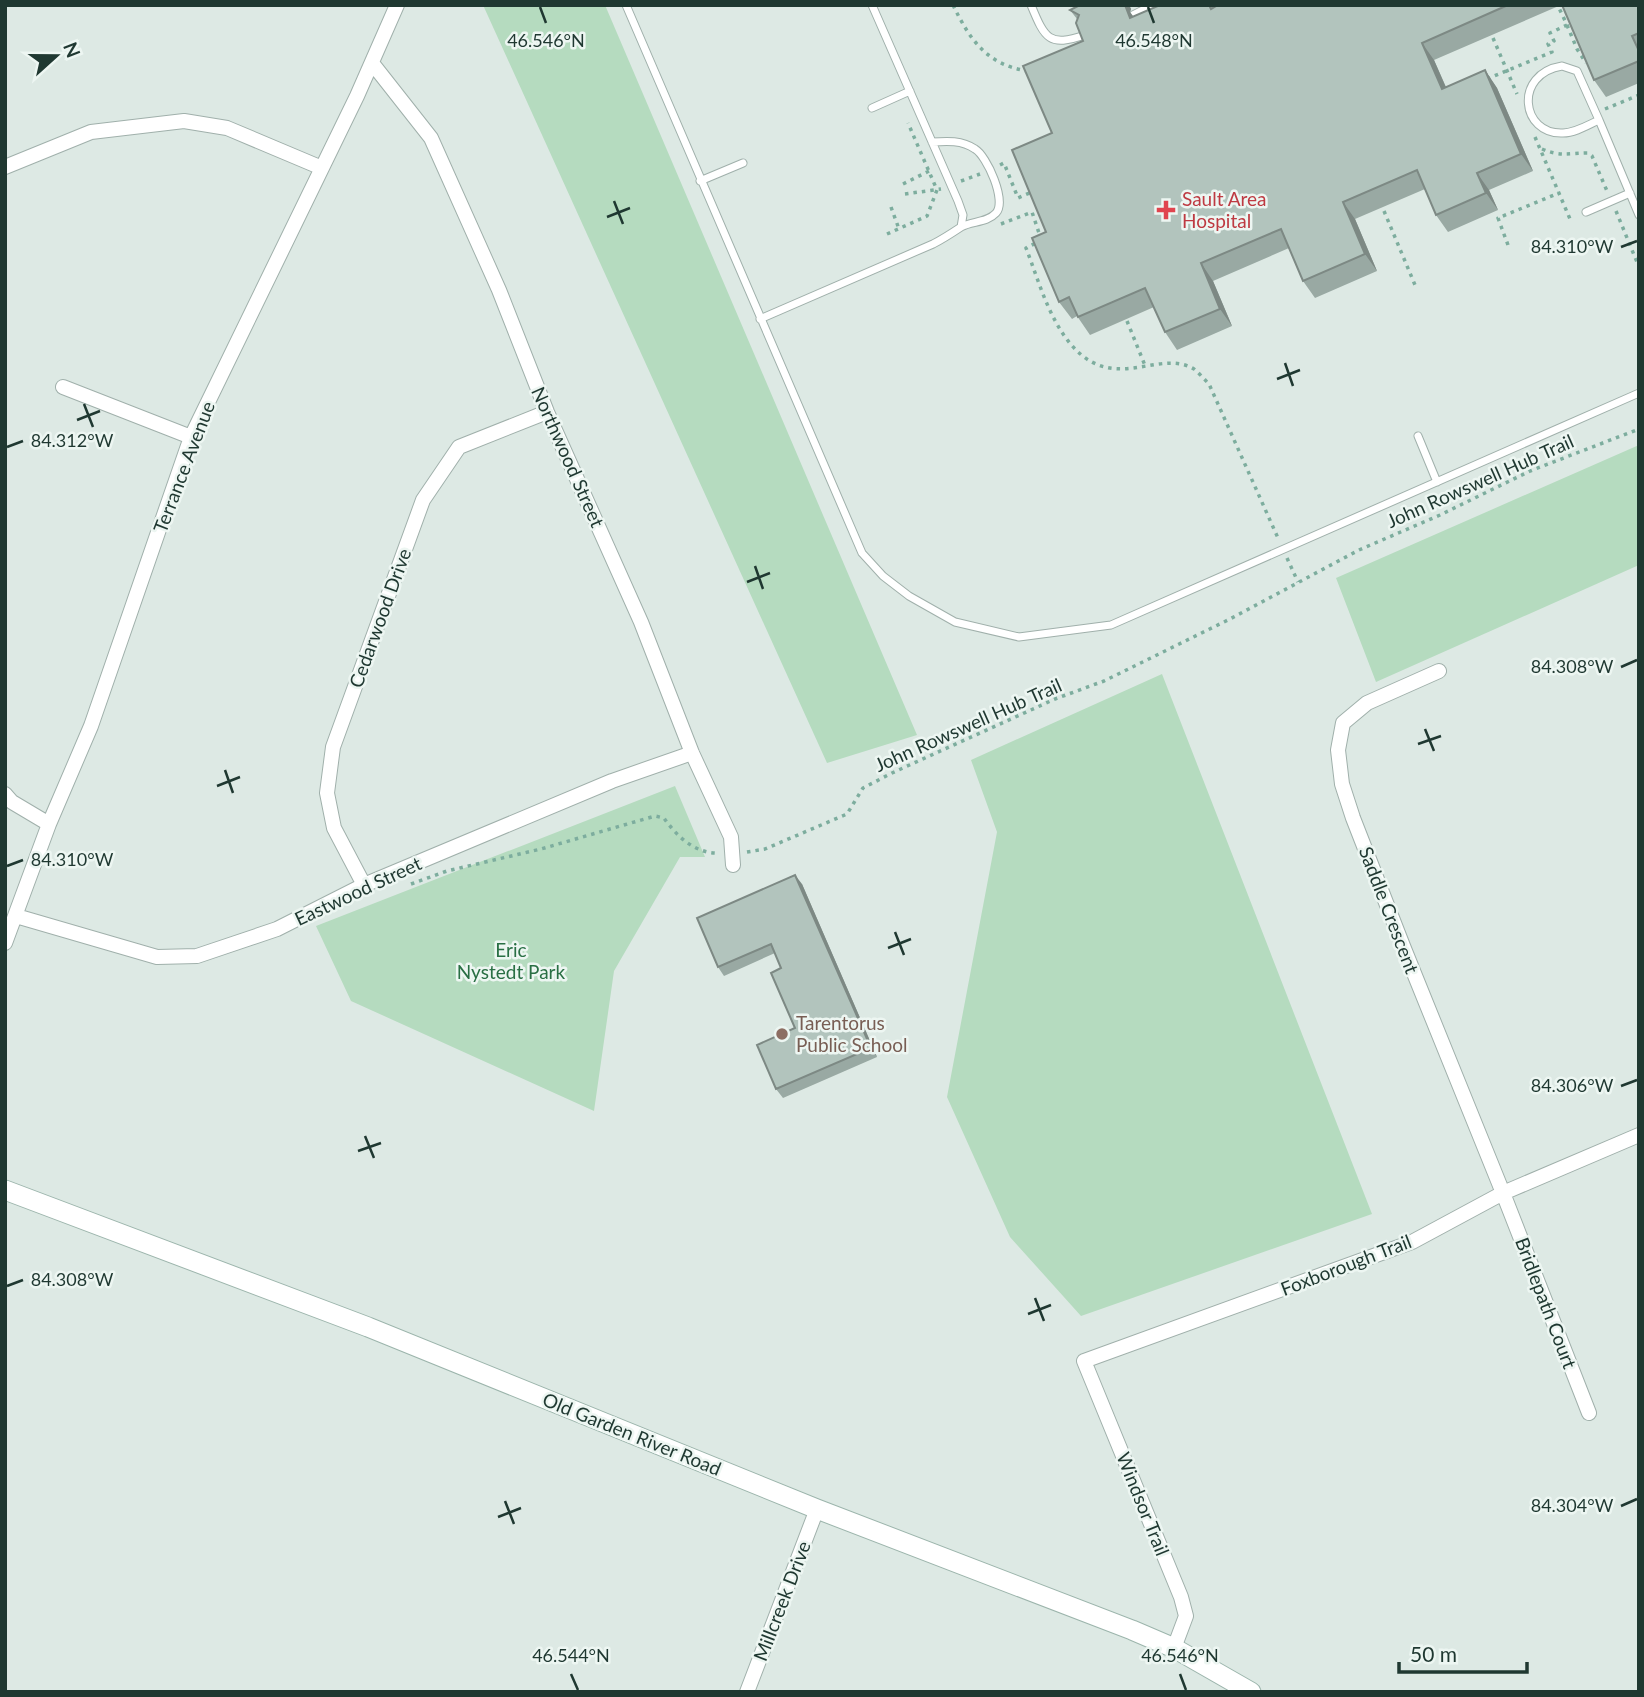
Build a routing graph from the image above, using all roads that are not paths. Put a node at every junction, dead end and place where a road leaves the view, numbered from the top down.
1 (397, 5) edge
2 (626, 5) edge
3 (872, 5) edge
4 (1031, 5) edge
5 (1153, 5) edge
6 (1133, 15) edge
7 (1086, 35) edge
8 (372, 63) junction
9 (910, 92) junction
10 (872, 108) dead end
11 (1598, 117) junction
12 (932, 142) junction
13 (743, 163) dead end
14 (5, 167) edge
15 (322, 168) junction
16 (700, 181) junction
17 (1630, 193) junction
18 (1586, 212) dead end
19 (1639, 215) edge
20 (961, 227) junction
21 (760, 319) junction
22 (63, 387) dead end
23 (1639, 393) edge
24 (547, 412) junction
25 (1418, 436) dead end
26 (191, 437) junction
27 (1437, 482) junction
28 (1439, 671) dead end
29 (692, 753) junction
30 (5, 794) edge
31 (49, 824) junction
32 (732, 859) road end
33 (364, 885) junction
34 (16, 916) junction
35 (5, 943) edge
36 (1639, 1135) edge
37 (5, 1191) edge
38 (1503, 1193) junction
39 (1084, 1361) joint
40 (1589, 1413) dead end
41 (817, 1509) junction
42 (1174, 1648) junction
43 (747, 1692) edge
44 (1251, 1692) edge

1 - 8 street, Terrance Avenue
2 - 16 lane
3 - 9 lane
4 - 7 lane
5 - 6 lane
8 - 15 street, Terrance Avenue
8 - 24 street, Northwood Street
9 - 10 lane
9 - 12 lane
11 - 11 lane
11 - 17 lane
12 - 20 lane
12 - 20 lane
13 - 16 lane
14 - 15 street
15 - 26 street, Terrance Avenue
16 - 21 lane
17 - 18 lane
17 - 19 lane
20 - 21 lane
21 - 27 lane
22 - 26 street
23 - 27 lane
24 - 29 street, Northwood Street
24 - 33 street, Cedarwood Drive
25 - 27 lane
26 - 31 street, Terrance Avenue
28 - 38 street, Saddle Crescent
29 - 32 street, Northwood Street
29 - 33 street, Eastwood Street
30 - 31 street
31 - 34 street, Terrance Avenue
33 - 34 street, Eastwood Street
34 - 35 street, Terrance Avenue
36 - 38 street, Foxborough Trail
37 - 41 main road, Old Garden River Road
38 - 39 street, Foxborough Trail
38 - 40 street, Bridlepath Court
39 - 42 street, Windsor Trail
41 - 42 main road, Old Garden River Road
41 - 43 street, Millcreek Drive
42 - 44 main road, Old Garden River Road

